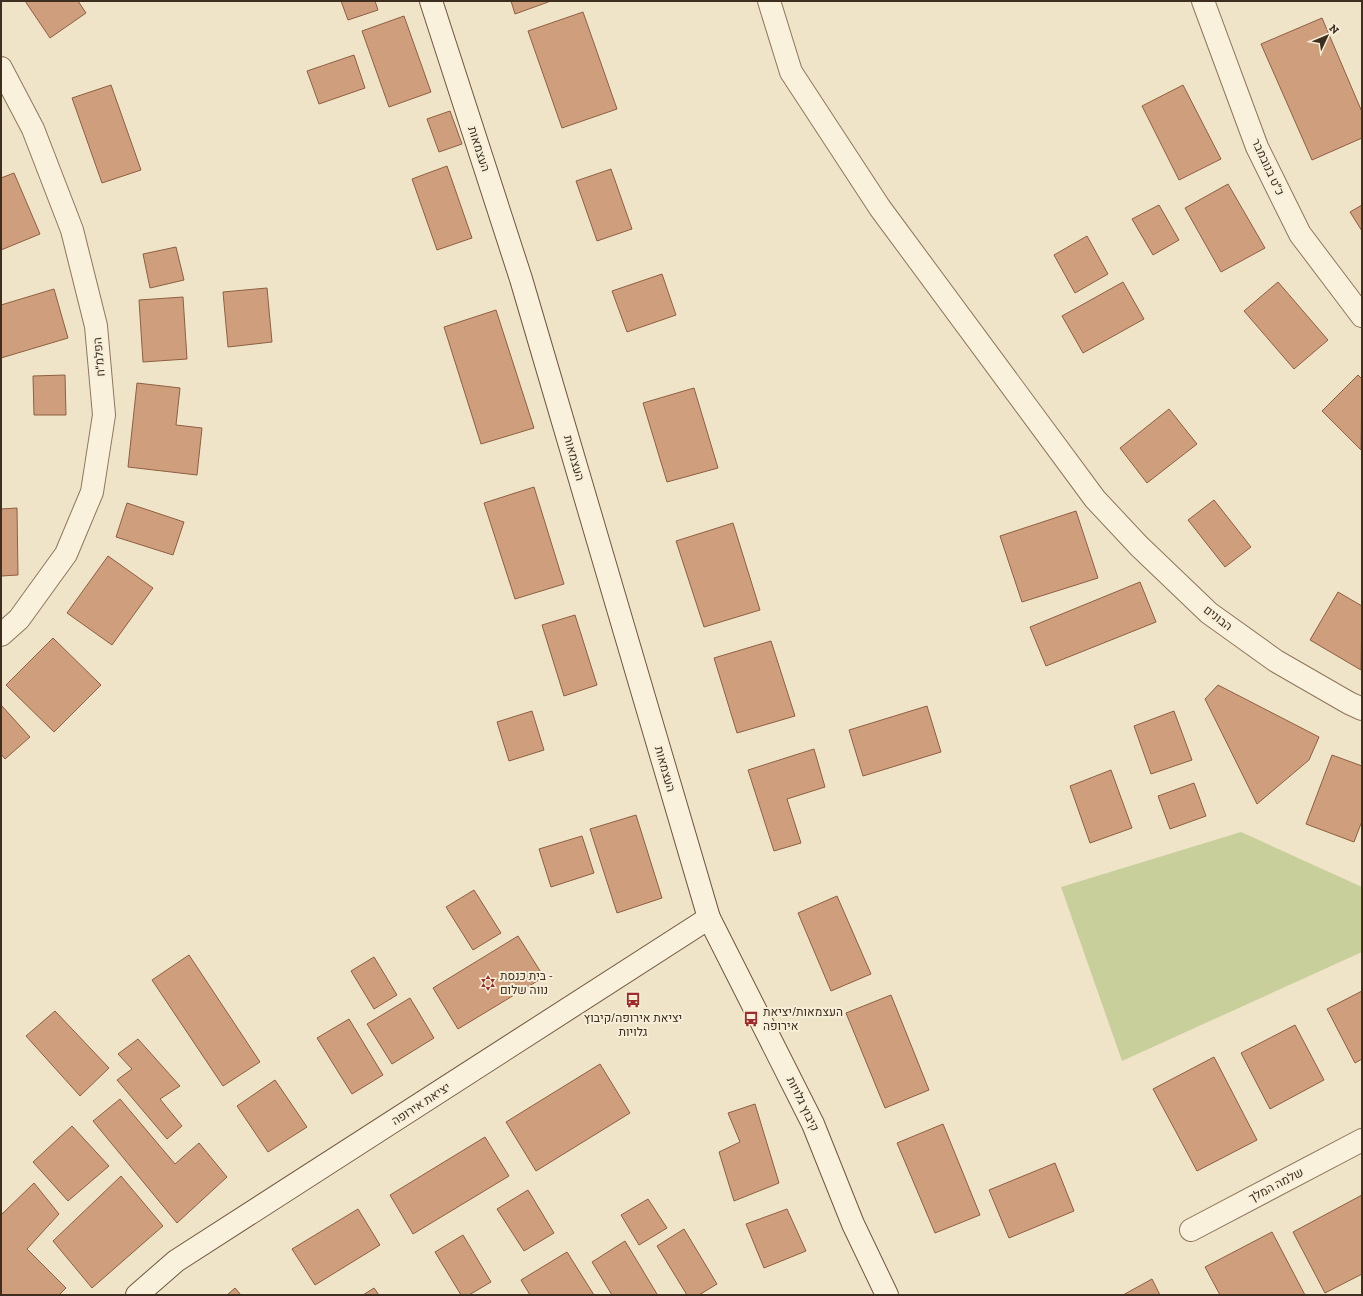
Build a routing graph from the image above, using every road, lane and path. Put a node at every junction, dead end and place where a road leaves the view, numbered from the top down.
1 (431, 1) edge
2 (769, 1) edge
3 (1203, 1) edge
4 (1, 68) edge
5 (1362, 316) edge
6 (1, 635) edge
7 (1362, 709) edge
8 (709, 918) junction
9 (1362, 1140) edge
10 (1191, 1230) dead end
11 (137, 1295) edge
12 (887, 1295) edge

1 - 8 street, העצמאות
2 - 7 street, הבונים
3 - 5 street, כ״ט בנובמבר
4 - 6 street, הפלמ״ח
8 - 11 street, יציאת אירופה
8 - 12 street, קיבוץ גלויות
9 - 10 street, שלמה המלך

